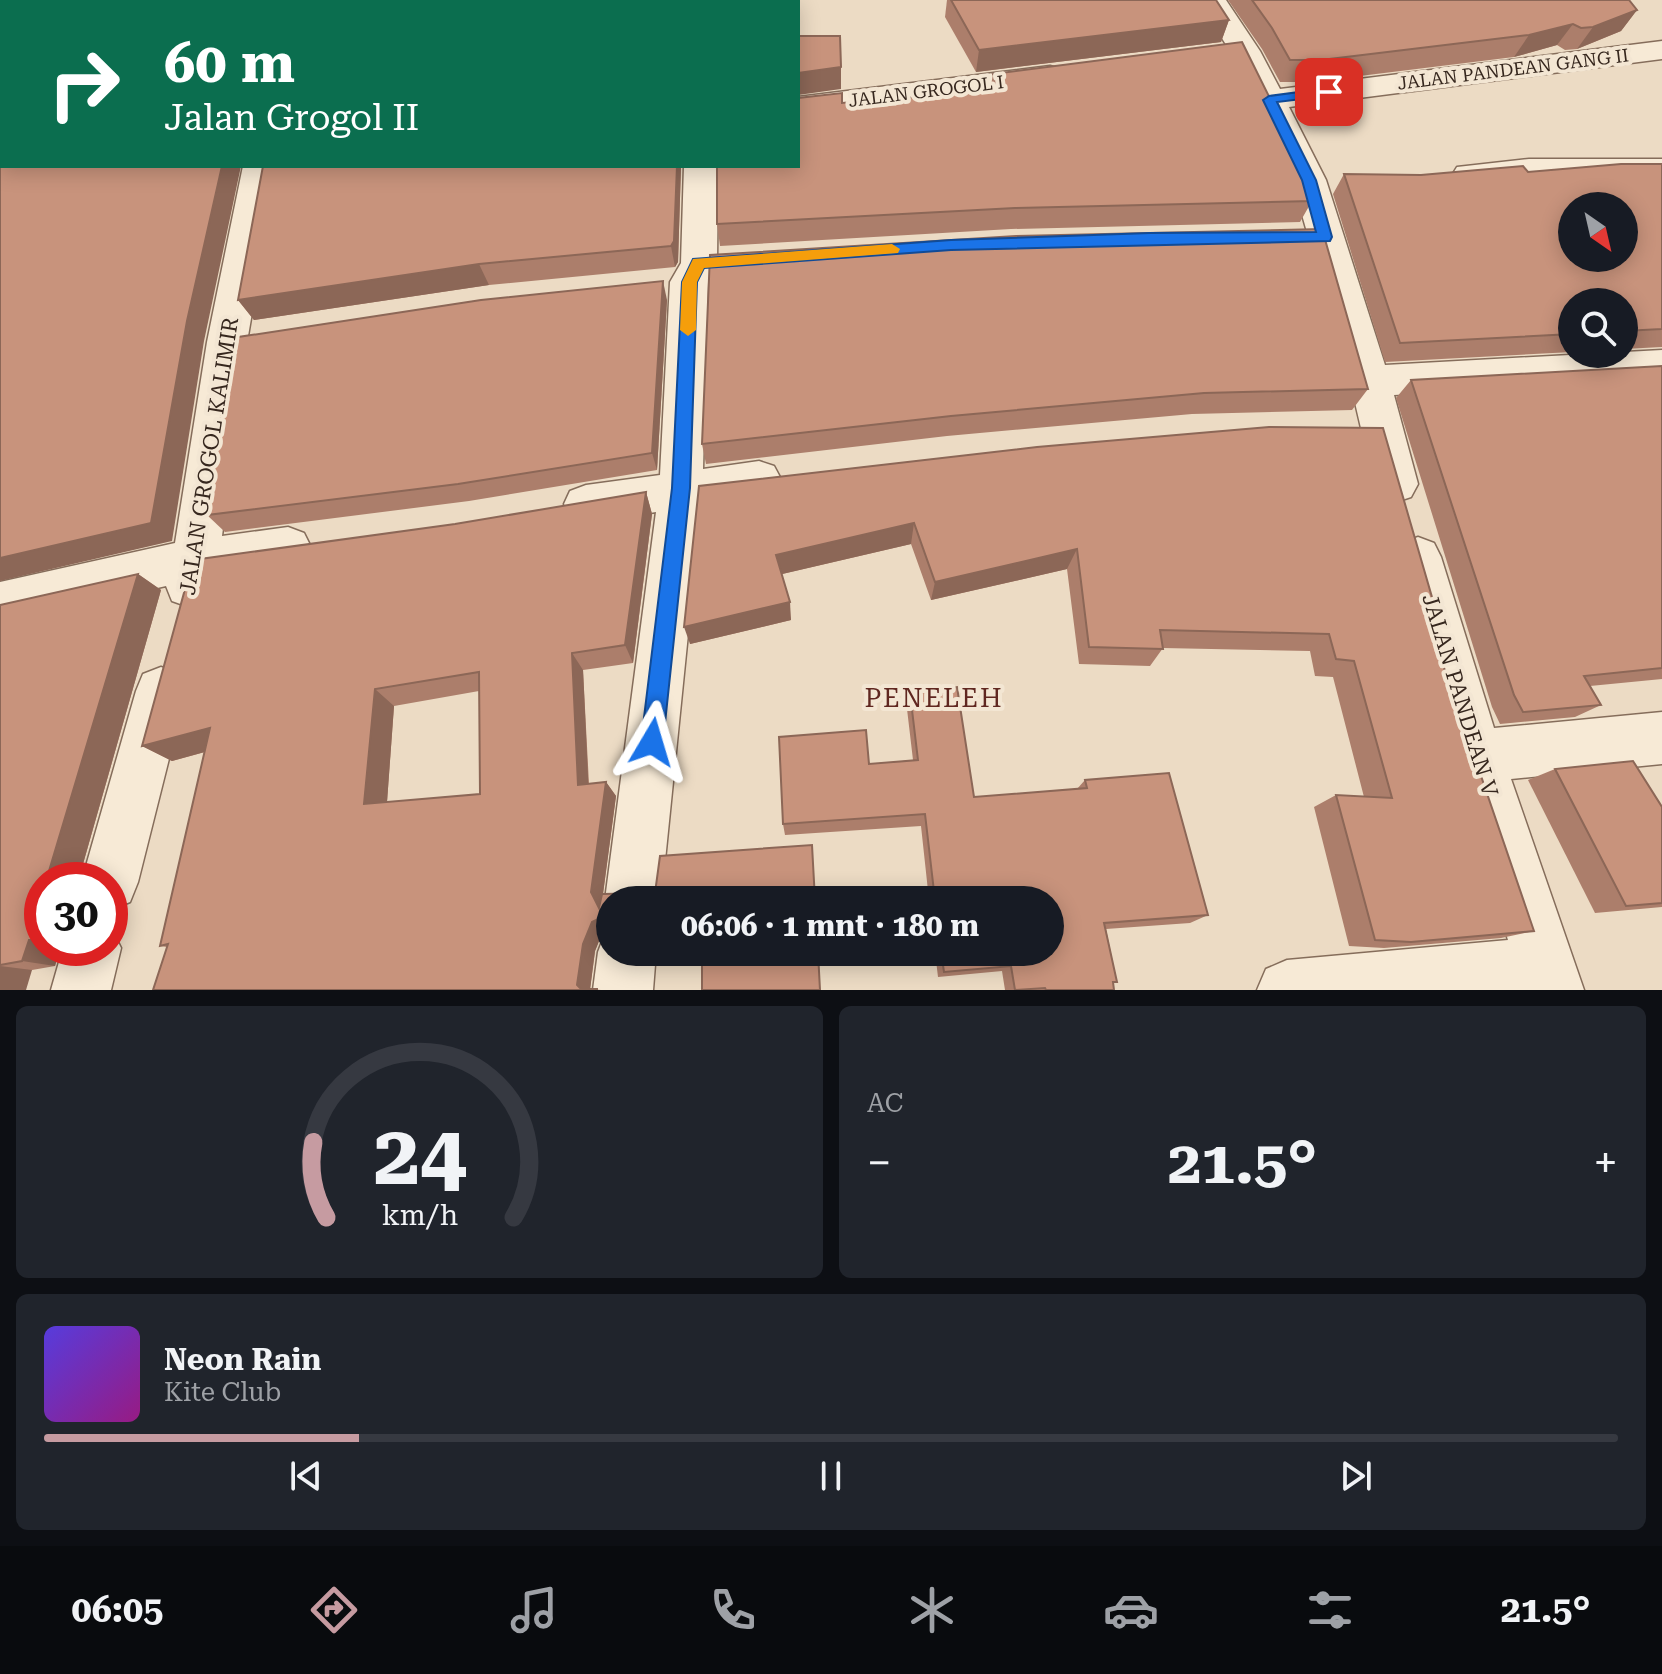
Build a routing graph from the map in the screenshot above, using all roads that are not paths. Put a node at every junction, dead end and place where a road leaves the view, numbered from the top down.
1 (1212, 0) edge
2 (1662, 50) edge
3 (1075, 72) edge
4 (1269, 100) junction
5 (800, 107) edge
6 (260, 168) edge
7 (701, 168) edge
8 (1662, 170) edge
9 (1438, 178) edge
10 (1662, 365) edge
11 (1370, 381) junction
12 (792, 476) edge
13 (681, 488) junction
14 (545, 510) edge
15 (332, 541) edge
16 (196, 559) junction
17 (0, 603) edge
18 (1640, 740) edge
19 (1477, 756) junction
20 (1647, 789) edge
21 (115, 862) edge
22 (635, 886) edge
23 (87, 966) edge
24 (626, 966) edge
25 (1550, 978) edge
26 (81, 990) edge
27 (623, 990) edge
28 (1287, 990) edge

1 - 4 street, JALAN PANDEAN V
2 - 4 street, JALAN PANDEAN GANG II
3 - 5 street, JALAN GROGOL I
4 - 11 street, JALAN PANDEAN V
6 - 16 street, JALAN GROGOL KALIMIR
7 - 13 street
8 - 9 street
10 - 11 street
11 - 19 street, JALAN PANDEAN V
12 - 13 street
13 - 14 street
13 - 22 street
15 - 16 street
16 - 17 street
16 - 21 street, JALAN GROGOL KALIMIR
18 - 19 street
18 - 20 street
19 - 25 street, JALAN PANDEAN V
23 - 26 street
24 - 27 street
25 - 28 street

